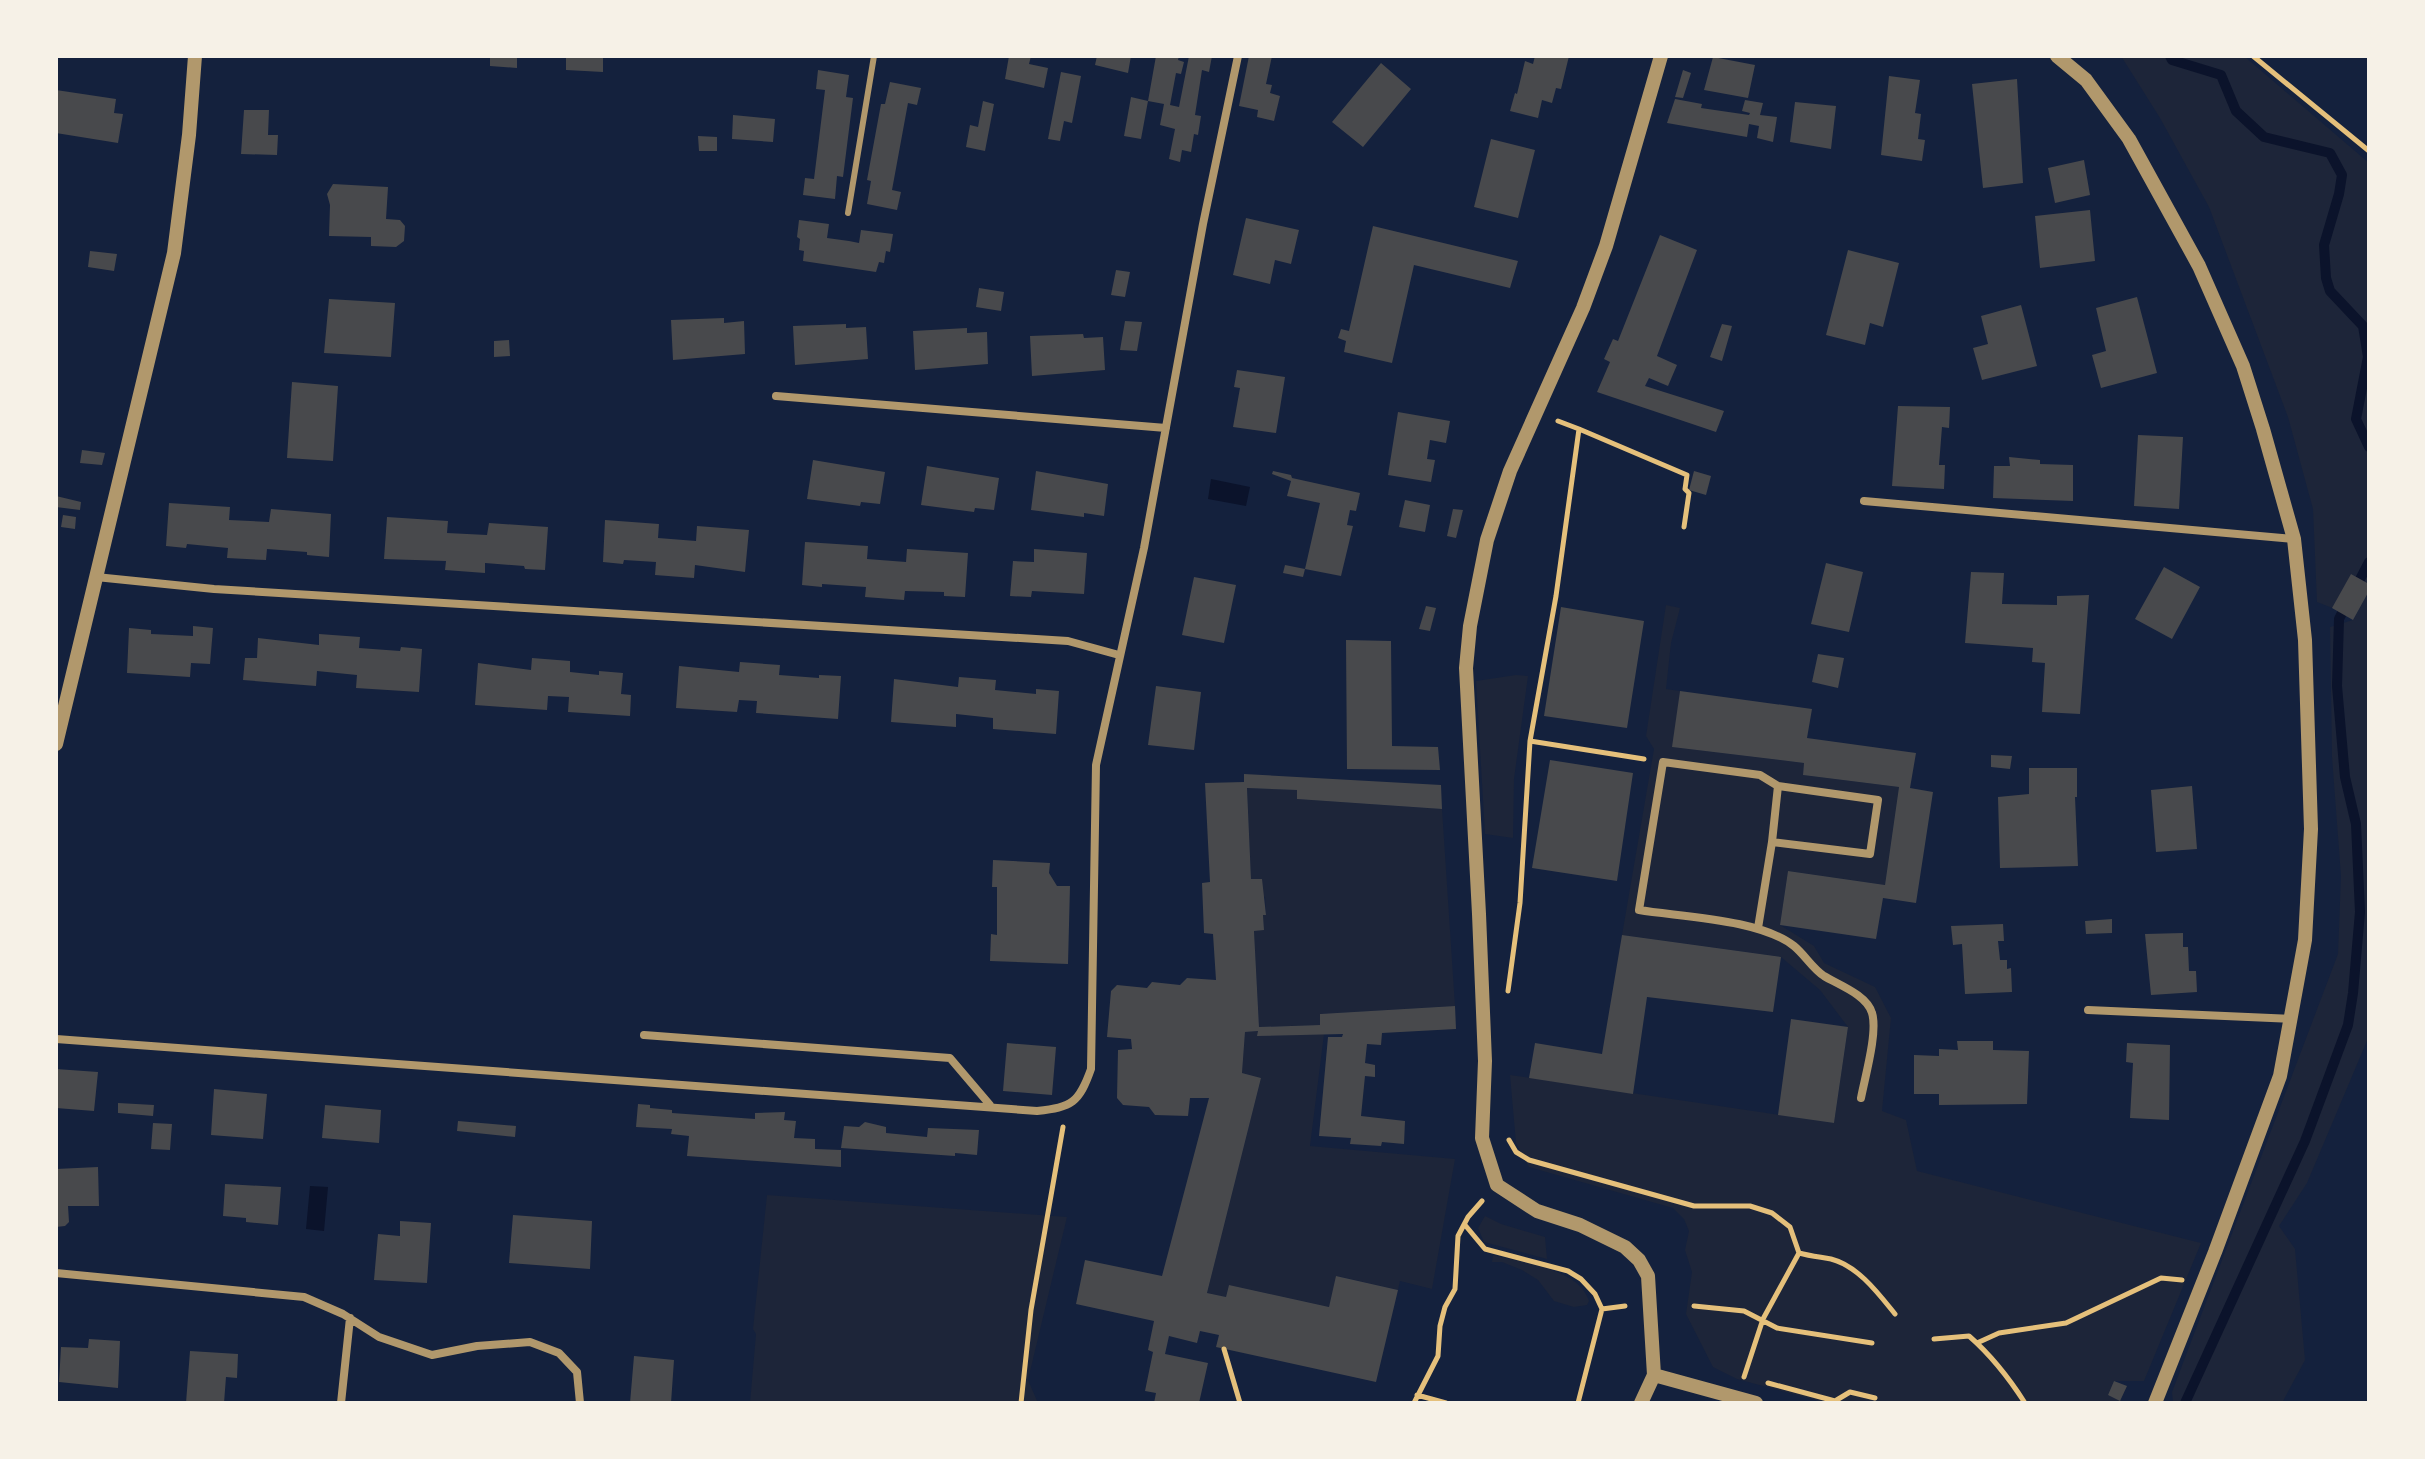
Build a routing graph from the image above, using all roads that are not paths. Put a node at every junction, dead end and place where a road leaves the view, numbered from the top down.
1 (195, 56) edge
2 (874, 56) edge
3 (1238, 56) edge
4 (1661, 56) edge
5 (2057, 56) edge
6 (848, 213) dead end
7 (776, 396) dead end
8 (1166, 428) junction
9 (1864, 501) dead end
10 (2294, 539) junction
11 (96, 577) junction
12 (1119, 655) junction
13 (61, 703) edge
14 (56, 744) edge
15 (1778, 786) junction
16 (1772, 842) junction
17 (1758, 928) junction
18 (2088, 1010) dead end
19 (2291, 1019) junction
20 (644, 1035) dead end
21 (56, 1039) edge
22 (1861, 1098) dead end
23 (990, 1105) junction
24 (56, 1273) edge
25 (350, 1318) junction
26 (1654, 1375) junction
27 (341, 1403) edge
28 (580, 1403) edge
29 (1641, 1403) edge
30 (1756, 1403) edge
31 (2155, 1403) edge

1 - 11 street
2 - 6 lane
3 - 8 street
4 - 26 street
5 - 10 street
7 - 8 street
8 - 12 street
9 - 10 street
10 - 19 street
11 - 12 street
11 - 13 street
12 - 23 street
13 - 14 street
15 - 16 street
15 - 16 street
15 - 17 street
16 - 17 street
17 - 22 street
18 - 19 street
19 - 31 street
20 - 23 street
21 - 23 street
24 - 25 street
25 - 27 street
25 - 28 street
26 - 29 street
26 - 30 street

